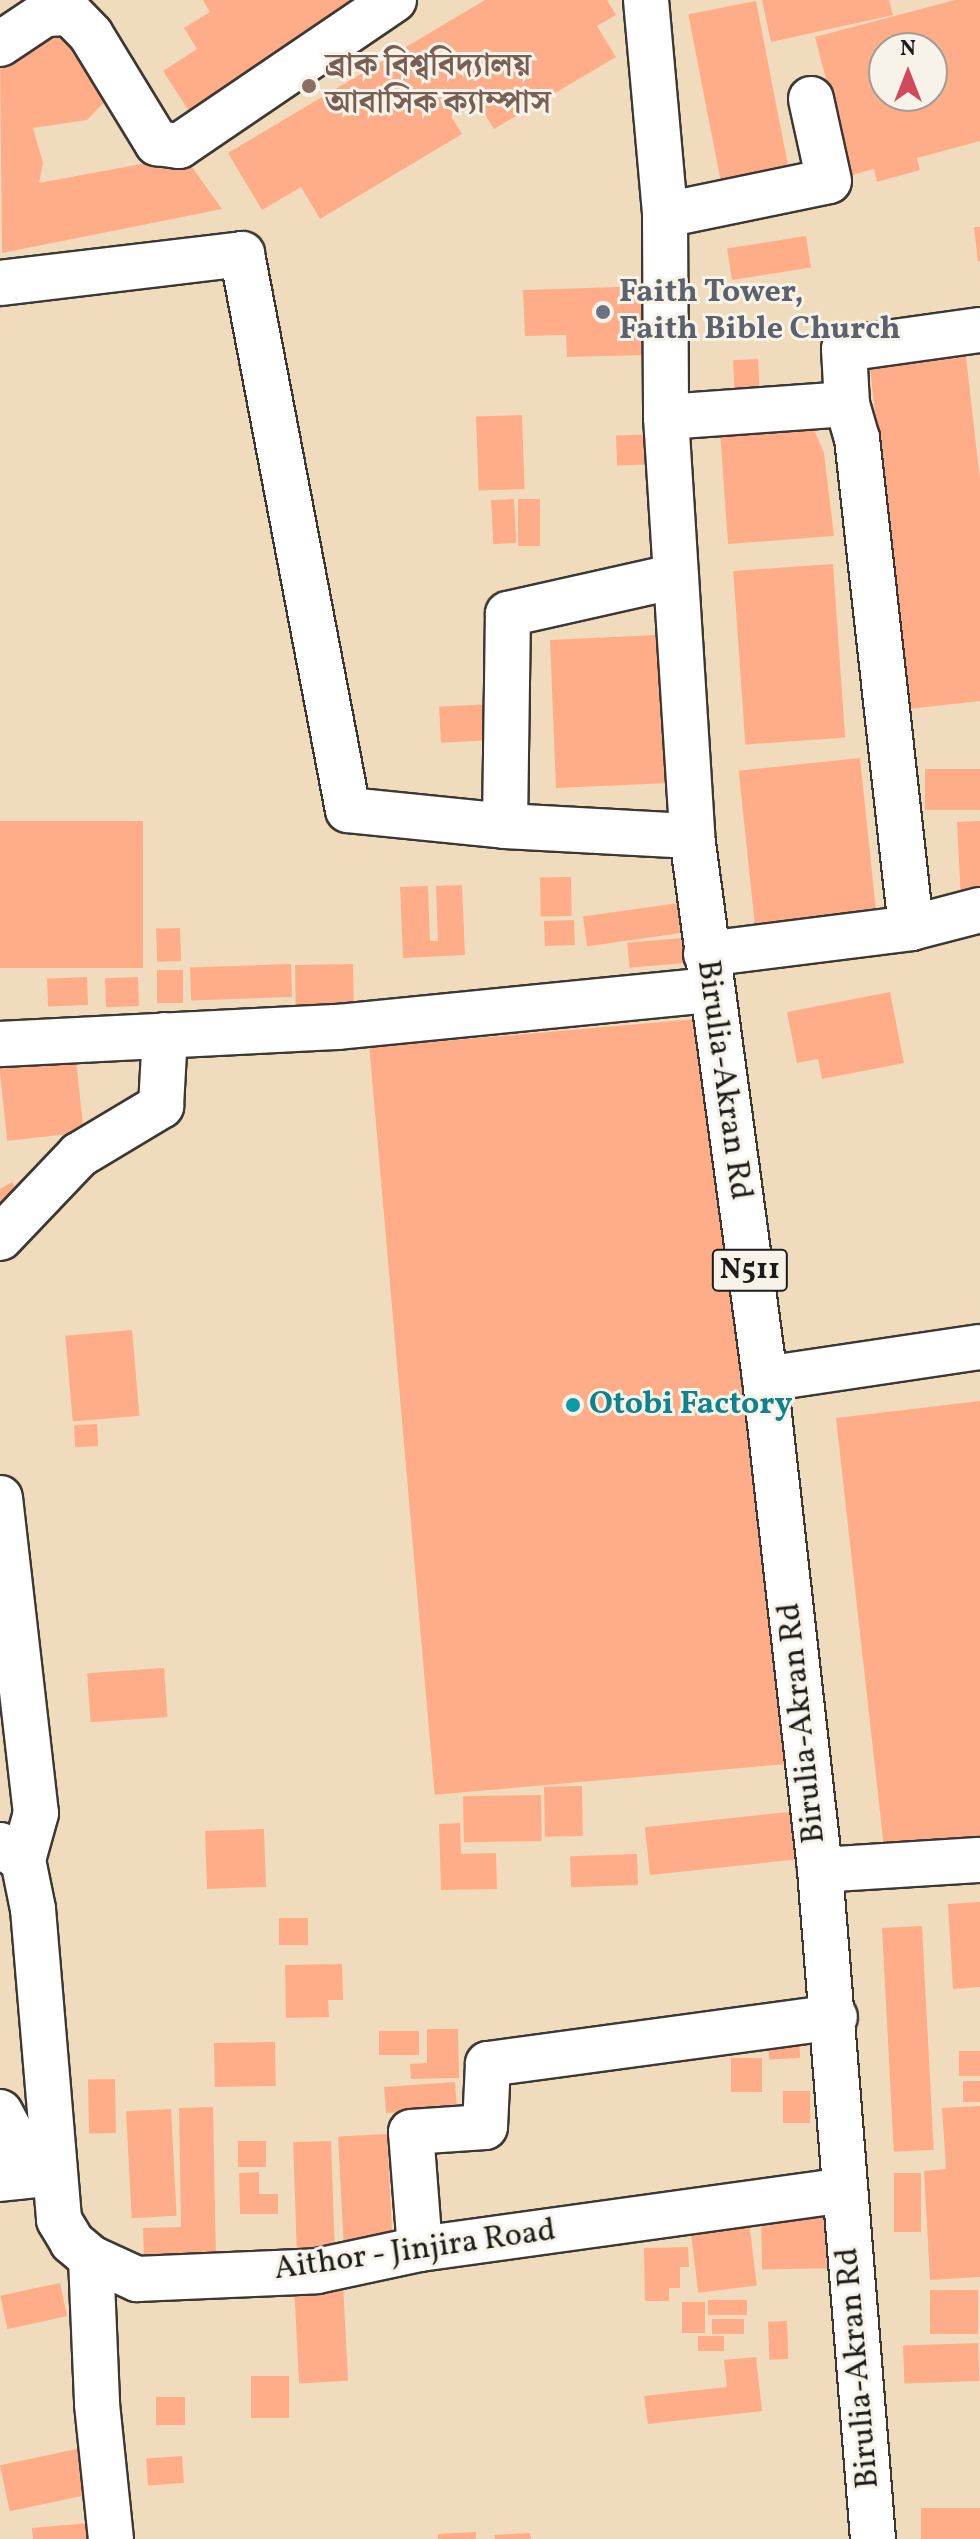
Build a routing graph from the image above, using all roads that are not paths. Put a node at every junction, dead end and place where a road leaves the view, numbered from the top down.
1 (394, 0) edge
2 (646, 0) edge
3 (0, 44) edge
4 (811, 99) dead end
5 (665, 215) junction
6 (0, 283) edge
7 (980, 330) edge
8 (847, 404) junction
9 (666, 417) junction
10 (676, 576) junction
11 (505, 826) junction
12 (692, 836) junction
13 (980, 910) edge
14 (911, 928) junction
15 (707, 972) junction
16 (165, 1035) junction
17 (0, 1044) edge
18 (0, 1238) edge
19 (980, 1347) edge
20 (765, 1379) junction
21 (0, 1498) edge
22 (11, 1852) edge
23 (980, 1860) edge
24 (820, 1870) junction
25 (835, 2017) junction
26 (0, 2112) edge
27 (55, 2173) junction
28 (0, 2179) edge
29 (845, 2190) junction
30 (420, 2249) junction
31 (91, 2258) junction
32 (111, 2539) edge
33 (873, 2539) edge

1 - 3 main road
2 - 5 main road, Birulia-Akran Rd / N511
4 - 5 main road
5 - 9 main road, Birulia-Akran Rd / N511
6 - 11 main road
7 - 8 main road
8 - 9 main road
8 - 14 main road
9 - 10 main road, Birulia-Akran Rd / N511
10 - 11 main road
10 - 12 main road, Birulia-Akran Rd / N511
11 - 12 main road
12 - 15 main road, Birulia-Akran Rd / N511
13 - 14 main road
14 - 15 main road
15 - 16 main road
15 - 20 main road, Birulia-Akran Rd / N511
16 - 17 main road
16 - 18 main road
19 - 20 main road
20 - 24 main road, Birulia-Akran Rd / N511
21 - 22 main road
22 - 27 main road, Aithor - Jinjira Road
23 - 24 main road
24 - 25 main road, Birulia-Akran Rd / N511
25 - 29 main road, Birulia-Akran Rd / N511
25 - 30 main road
26 - 27 main road
27 - 28 main road
27 - 31 main road, Aithor - Jinjira Road
29 - 30 main road, Aithor - Jinjira Road
29 - 33 main road, Birulia-Akran Rd / N511
30 - 31 main road, Aithor - Jinjira Road
31 - 32 main road

